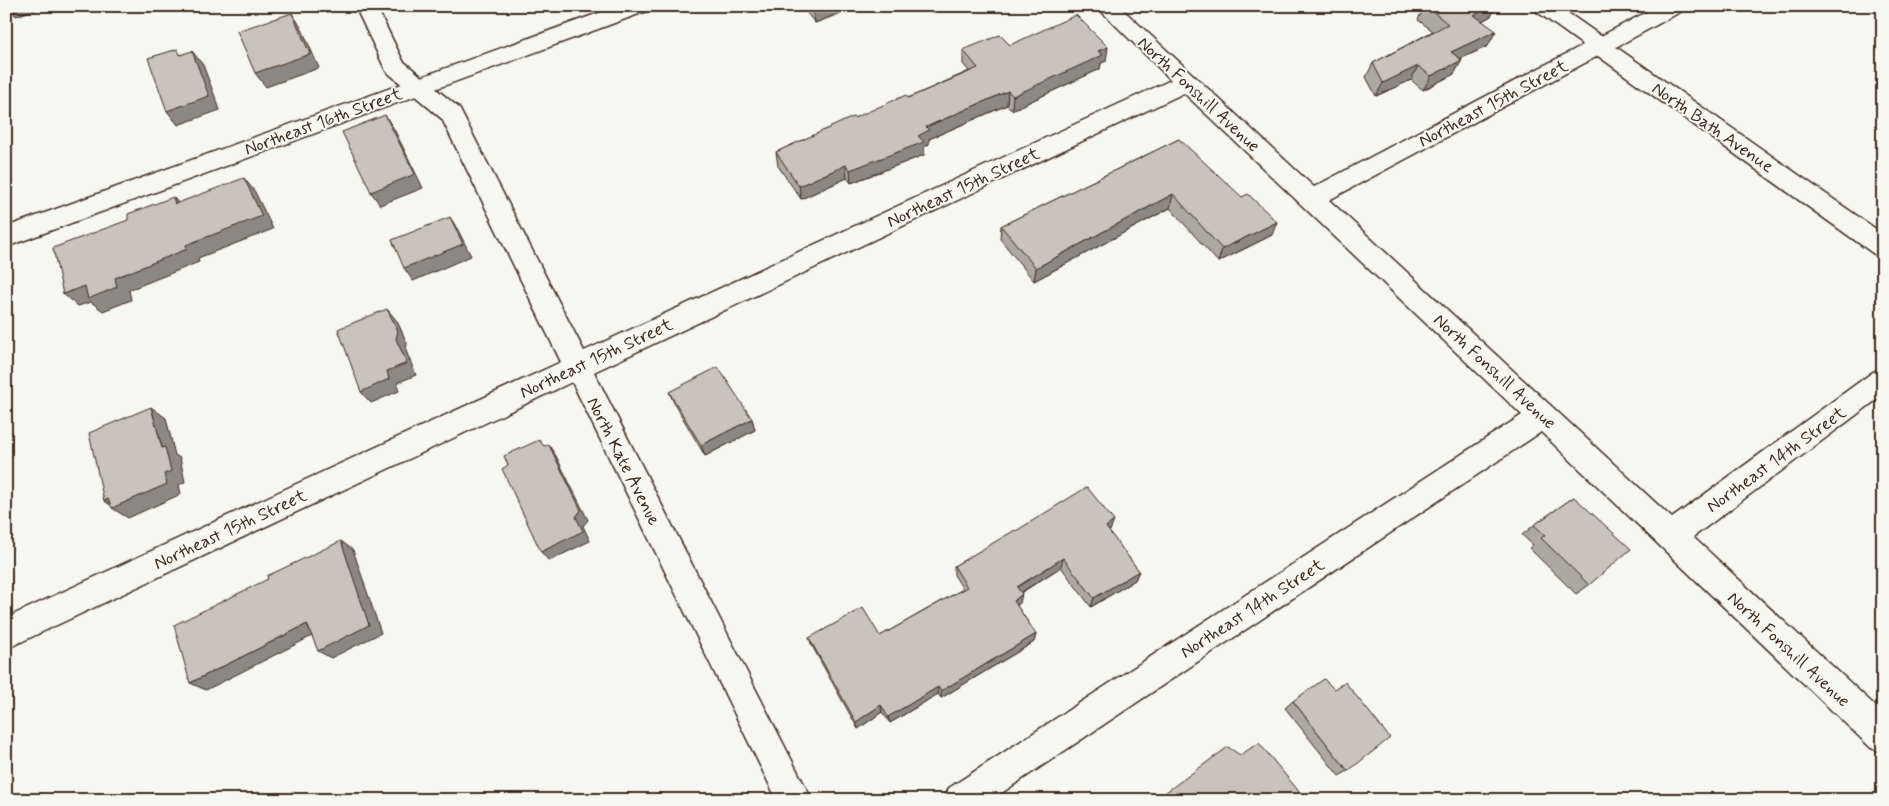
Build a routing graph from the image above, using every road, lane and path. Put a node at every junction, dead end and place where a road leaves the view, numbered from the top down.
1 (365, 6) edge
2 (640, 6) edge
3 (1106, 6) edge
4 (1543, 6) edge
5 (1675, 6) edge
6 (1599, 46) junction
7 (1187, 82) junction
8 (419, 87) junction
9 (1311, 199) junction
10 (6, 237) edge
11 (1883, 248) edge
12 (577, 367) junction
13 (1883, 380) edge
14 (1543, 416) junction
15 (1670, 537) junction
16 (6, 634) edge
17 (1883, 736) edge
18 (794, 800) edge
19 (961, 800) edge

1 - 8 street, North Kate Avenue
2 - 8 street, Northeast 16th Street
3 - 7 street, North Fonshill Avenue
4 - 6 street, North Bath Avenue
5 - 6 street, Northeast 15th Street
6 - 9 street, Northeast 15th Street
6 - 11 street, North Bath Avenue
7 - 9 street, North Fonshill Avenue
7 - 12 street, Northeast 15th Street
8 - 10 street, Northeast 16th Street
8 - 12 street, North Kate Avenue
9 - 14 street, North Fonshill Avenue
12 - 16 street, Northeast 15th Street
12 - 18 street, North Kate Avenue
13 - 15 street, Northeast 14th Street
14 - 15 street, North Fonshill Avenue
14 - 19 street, Northeast 14th Street
15 - 17 street, North Fonshill Avenue

